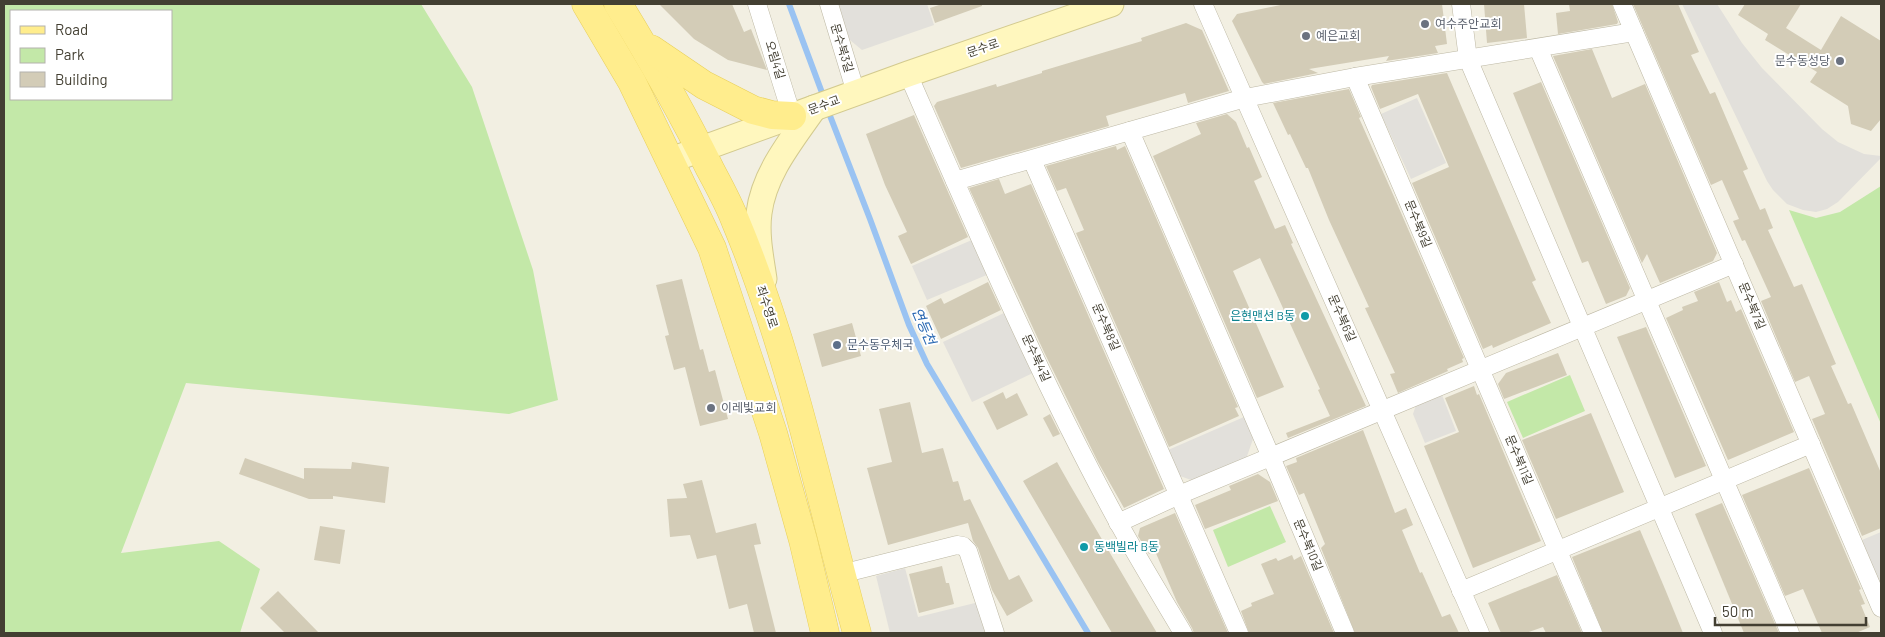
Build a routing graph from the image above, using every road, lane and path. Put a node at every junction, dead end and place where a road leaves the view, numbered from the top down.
1 (586, 4) edge
2 (618, 4) edge
3 (757, 4) edge
4 (829, 4) edge
5 (1111, 4) edge
6 (1204, 4) edge
7 (1461, 4) edge
8 (1622, 4) edge
9 (1634, 32) junction
10 (641, 41) junction
11 (1538, 48) junction
12 (1468, 59) junction
13 (657, 68) junction
14 (908, 74) junction
15 (1355, 77) junction
16 (632, 82) junction
17 (856, 93) junction
18 (1245, 98) junction
19 (803, 112) junction
20 (1130, 131) junction
21 (701, 150) junction
22 (671, 160) junction
23 (1032, 160) junction
24 (955, 181) junction
25 (1734, 264) junction
26 (1647, 300) junction
27 (766, 301) junction
28 (1582, 327) junction
29 (1480, 370) junction
30 (1382, 410) junction
31 (1811, 444) junction
32 (1271, 456) junction
33 (1724, 481) junction
34 (1179, 495) junction
35 (1659, 508) junction
36 (1118, 522) junction
37 (1557, 551) junction
38 (840, 574) junction
39 (1461, 591) junction
40 (1881, 608) edge
41 (825, 633) edge
42 (857, 633) edge
43 (995, 633) edge
44 (1183, 633) edge
45 (1239, 633) edge
46 (1345, 633) edge
47 (1480, 633) edge
48 (1593, 633) edge
49 (1713, 633) edge
50 (1790, 633) edge

1 - 16 main road
2 - 10 main road, 좌수영로
3 - 19 street, 오림4길
4 - 17 street, 문수북3길
5 - 14 street, 문수로
6 - 18 street, 문수북6길
7 - 12 street
8 - 9 street, 문수북7길
9 - 11 street
9 - 25 street, 문수북7길
10 - 13 main road, 좌수영로
10 - 19 main road
11 - 12 street
11 - 26 street
12 - 15 street
12 - 28 street
13 - 16 main road
13 - 21 main road, 좌수영로
14 - 17 street, 문수로
14 - 24 street, 문수북4길
15 - 18 street
15 - 29 street, 문수북9길
16 - 22 main road
17 - 19 street, 문수교
18 - 20 street
18 - 30 street, 문수북6길
19 - 21 street
19 - 27 street
20 - 23 street
20 - 32 street
21 - 22 street
21 - 27 main road, 좌수영로
22 - 41 main road
23 - 24 street
23 - 34 street, 문수북8길
24 - 36 street, 문수북4길
25 - 26 street
25 - 31 street, 문수북7길
26 - 28 street
26 - 33 street
27 - 38 main road, 좌수영로
28 - 29 street
28 - 35 street
29 - 30 street
29 - 37 street, 문수북11길
30 - 32 street
30 - 39 street, 문수북6길
31 - 33 street
31 - 40 street, 문수북7길
32 - 34 street
32 - 46 street, 문수북10길
33 - 35 street
33 - 50 street
34 - 36 street
34 - 45 street
35 - 37 street
35 - 49 street
36 - 44 street, 문수북4길
37 - 39 street
37 - 48 street, 문수북11길
38 - 42 main road, 좌수영로
38 - 43 street
39 - 47 street, 문수북6길

